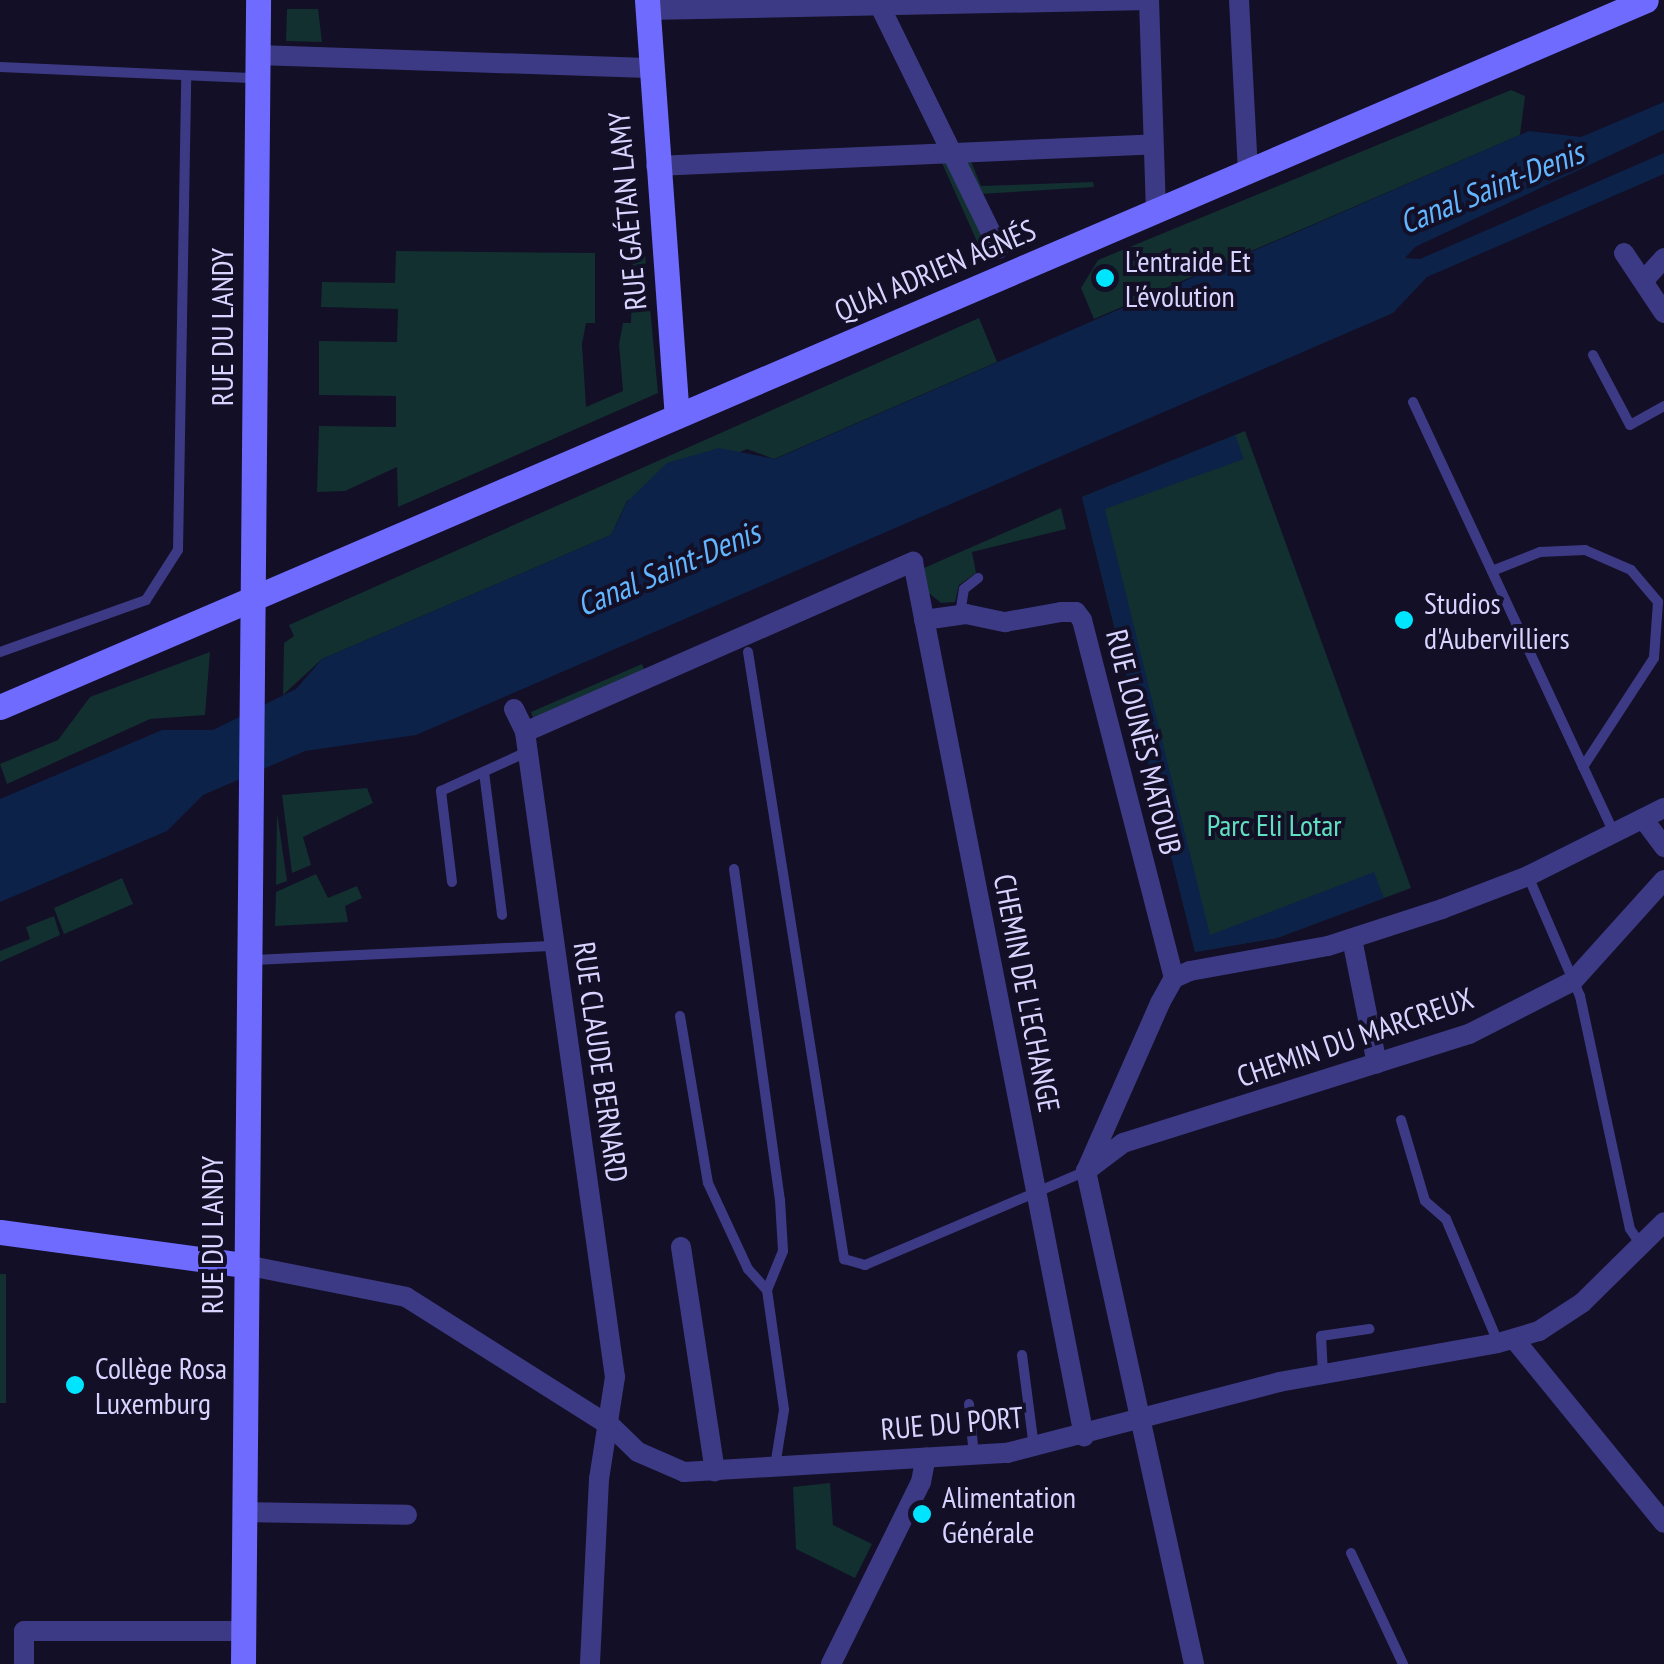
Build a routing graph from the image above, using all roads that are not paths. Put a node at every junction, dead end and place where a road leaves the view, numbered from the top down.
1 (258, 0) edge
2 (1149, 0) edge
3 (1239, 0) edge
4 (1646, 0) edge
5 (879, 3) edge
6 (647, 5) edge
7 (0, 66) edge
8 (257, 67) junction
9 (648, 68) junction
10 (186, 77) junction
11 (1151, 144) junction
12 (948, 154) junction
13 (656, 166) junction
14 (1248, 170) junction
15 (1156, 209) junction
16 (998, 249) dead end
17 (1624, 253) dead end
18 (1664, 258) edge
19 (1646, 278) junction
20 (1664, 313) edge
21 (1592, 356) dead end
22 (1413, 402) dead end
23 (1664, 406) edge
24 (678, 416) junction
25 (1492, 571) junction
26 (978, 578) dead end
27 (250, 601) junction
28 (960, 614) junction
29 (924, 620) junction
30 (0, 652) edge
31 (748, 652) dead end
32 (0, 707) edge
33 (514, 709) dead end
34 (526, 742) junction
35 (1583, 767) junction
36 (484, 772) junction
37 (1664, 808) edge
38 (1644, 820) junction
39 (1615, 836) junction
40 (1664, 847) edge
41 (734, 869) dead end
42 (1528, 876) junction
43 (1664, 880) edge
44 (452, 882) dead end
45 (502, 915) dead end
46 (1352, 939) junction
47 (555, 946) junction
48 (247, 960) junction
49 (1182, 974) junction
50 (1573, 981) junction
51 (680, 1016) dead end
52 (1377, 1064) junction
53 (1402, 1120) dead end
54 (1086, 1167) junction
55 (1036, 1194) junction
56 (1664, 1222) edge
57 (0, 1232) edge
58 (1642, 1246) junction
59 (681, 1247) dead end
60 (245, 1264) junction
61 (767, 1290) junction
62 (1368, 1329) dead end
63 (1506, 1341) junction
64 (1022, 1355) dead end
65 (1323, 1375) junction
66 (968, 1404) dead end
67 (1144, 1416) junction
68 (612, 1427) junction
69 (1084, 1436) junction
70 (1034, 1448) junction
71 (974, 1456) junction
72 (926, 1457) junction
73 (775, 1466) junction
74 (715, 1471) junction
75 (242, 1512) junction
76 (407, 1515) dead end
77 (1664, 1523) edge
78 (1352, 1554) dead end
79 (243, 1632) junction
80 (24, 1664) edge
81 (242, 1664) edge
82 (590, 1664) edge
83 (831, 1664) edge
84 (1194, 1664) edge
85 (1403, 1664) edge

1 - 8 street, RUE DU LANDY
2 - 5 street
2 - 11 street
3 - 14 street
4 - 14 street, QUAI ADRIEN AGNÉS
5 - 6 street
5 - 12 street
6 - 9 street, RUE GAÉTAN LAMY
7 - 10 lane
8 - 9 street
8 - 10 lane
8 - 27 street, RUE DU LANDY
9 - 13 street, RUE GAÉTAN LAMY
10 - 30 lane
11 - 12 street
11 - 15 street
12 - 13 street
12 - 16 street
13 - 24 street, RUE GAÉTAN LAMY
14 - 15 street, QUAI ADRIEN AGNÉS
15 - 24 street, QUAI ADRIEN AGNÉS
17 - 19 street
18 - 19 street
19 - 20 street
21 - 23 lane
22 - 25 lane
24 - 27 street, QUAI ADRIEN AGNÉS
25 - 35 lane
25 - 35 lane
26 - 28 lane
27 - 32 street, QUAI ADRIEN AGNÉS
27 - 48 street, RUE DU LANDY
28 - 29 street, RUE LOUNÈS MATOUB
28 - 49 street, RUE LOUNÈS MATOUB
29 - 34 street, CHEMIN DE L'ECHANGE
29 - 55 street, CHEMIN DE L'ECHANGE
31 - 55 lane
33 - 34 street, RUE CLAUDE BERNARD
34 - 36 lane
34 - 47 street, RUE CLAUDE BERNARD
35 - 39 lane
36 - 44 lane
36 - 45 lane
37 - 38 street
38 - 39 street
38 - 40 street
39 - 42 street
41 - 61 lane
42 - 46 street
42 - 50 lane
43 - 50 street, CHEMIN DU MARCREUX
46 - 49 street
46 - 52 street
47 - 48 lane
47 - 68 street, RUE CLAUDE BERNARD
48 - 60 street, RUE DU LANDY
49 - 54 street
50 - 52 street, CHEMIN DU MARCREUX
50 - 58 lane
51 - 61 lane
52 - 54 street, CHEMIN DU MARCREUX
53 - 63 lane
54 - 55 lane
54 - 67 street
55 - 69 street, CHEMIN DE L'ECHANGE
56 - 58 street, RUE DU PORT
57 - 60 street
58 - 63 street, RUE DU PORT
59 - 74 street
60 - 68 street, RUE DU PORT
60 - 75 street, RUE DU LANDY
61 - 73 lane
62 - 65 lane
63 - 65 street, RUE DU PORT
63 - 77 street
64 - 70 lane
65 - 67 street, RUE DU PORT
66 - 71 lane
67 - 69 street, RUE DU PORT
67 - 84 street
68 - 74 street, RUE DU PORT
68 - 82 street, RUE CLAUDE BERNARD
69 - 70 street, RUE DU PORT
70 - 71 street, RUE DU PORT
71 - 72 street, RUE DU PORT
72 - 73 street, RUE DU PORT
72 - 83 street
73 - 74 street, RUE DU PORT
75 - 76 street
75 - 79 street, RUE DU LANDY
78 - 85 lane
79 - 80 street
79 - 81 street, RUE DU LANDY

